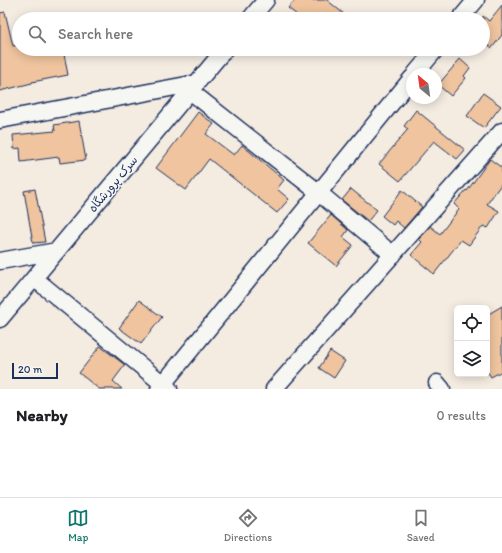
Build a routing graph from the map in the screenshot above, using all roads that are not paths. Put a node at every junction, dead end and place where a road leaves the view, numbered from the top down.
1 (266, 0) edge
2 (476, 0) edge
3 (256, 12) edge
4 (466, 12) edge
5 (219, 56) edge
6 (430, 56) edge
7 (420, 68) edge
8 (406, 85) edge
9 (194, 87) junction
10 (0, 120) edge
11 (502, 131) edge
12 (318, 192) junction
13 (57, 250) junction
14 (393, 255) junction
15 (0, 261) edge
16 (34, 278) junction
17 (0, 319) edge
18 (164, 387) edge
19 (274, 389) edge

1 - 3 street
2 - 4 street
5 - 9 street, سرک پرورشگاه
6 - 7 street
8 - 12 street
9 - 10 street
9 - 12 street
9 - 13 street, سرک پرورشگاه
11 - 14 street
12 - 14 street
12 - 18 street
13 - 15 street
13 - 16 street, سرک پرورشگاه
14 - 19 street
16 - 17 street, سرک پرورشگاه
16 - 18 street

